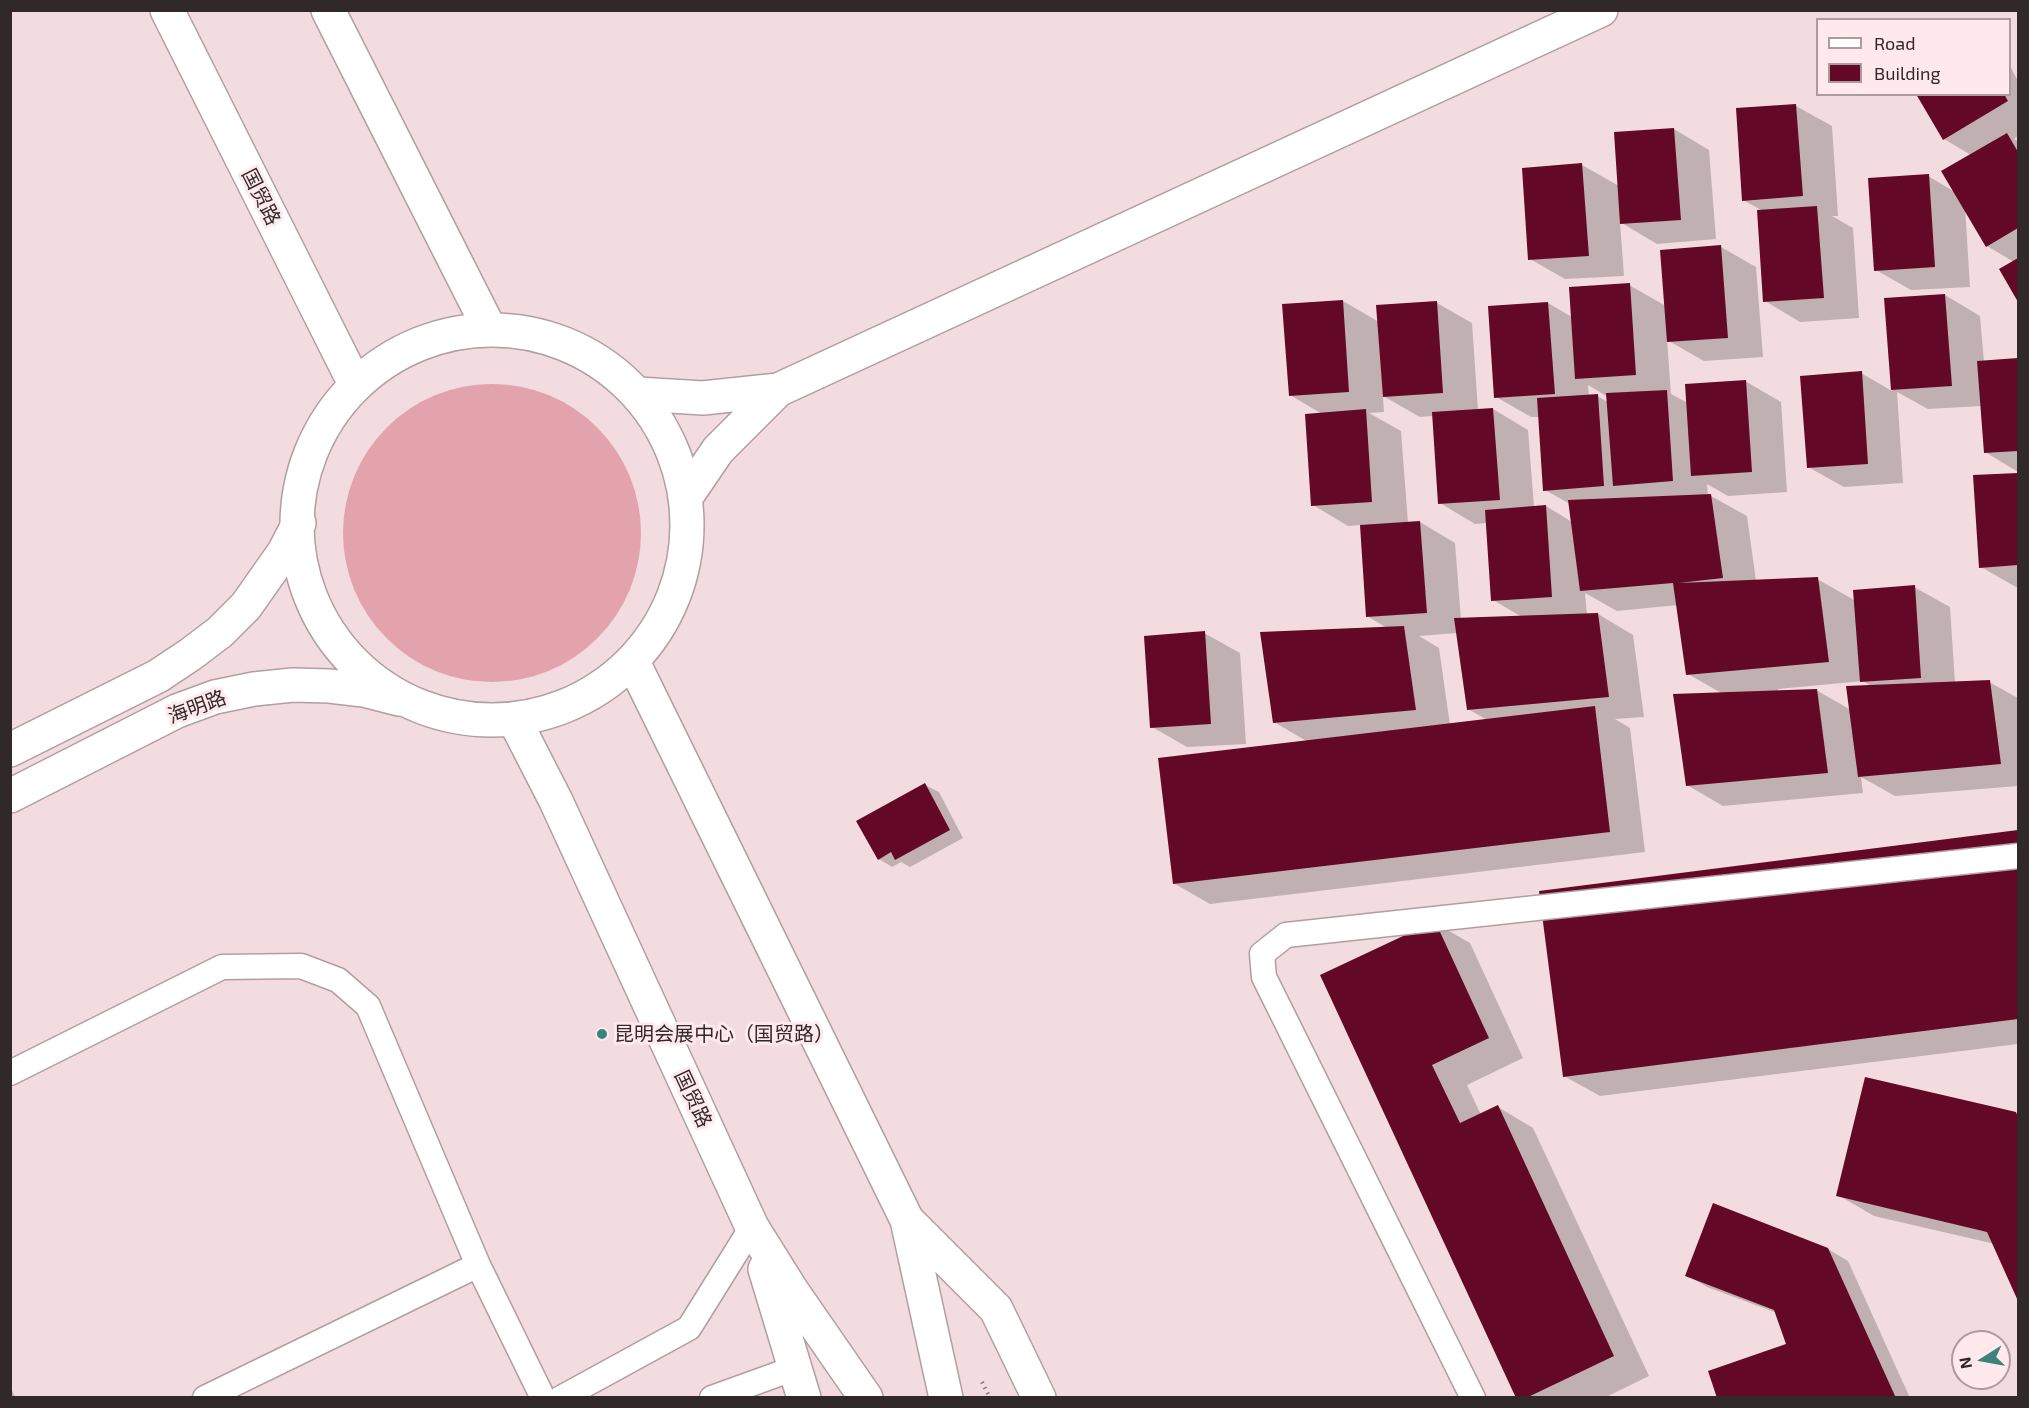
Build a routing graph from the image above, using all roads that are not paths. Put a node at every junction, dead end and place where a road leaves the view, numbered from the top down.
1 (167, 10) edge
2 (328, 10) edge
3 (1601, 10) edge
4 (489, 328) junction
5 (355, 384) junction
6 (778, 390) junction
7 (638, 394) junction
8 (686, 497) junction
9 (299, 523) junction
10 (633, 662) junction
11 (399, 699) junction
12 (515, 721) junction
13 (10, 750) edge
14 (10, 796) edge
15 (2019, 856) edge
16 (10, 1073) edge
17 (907, 1220) junction
18 (752, 1227) junction
19 (478, 1265) junction
20 (800, 1383) edge
21 (205, 1398) edge
22 (543, 1398) edge
23 (561, 1398) edge
24 (712, 1398) edge
25 (866, 1398) edge
26 (946, 1398) edge
27 (1039, 1398) edge
28 (1473, 1398) edge

1 - 5 main road, 国贸路
2 - 4 main road
3 - 6 main road
4 - 5 main road
4 - 7 main road
5 - 9 main road
6 - 7 main road
6 - 8 main road
7 - 8 main road
8 - 10 main road
9 - 11 main road
9 - 13 main road
10 - 12 main road
10 - 17 main road
11 - 12 main road
11 - 14 main road, 海明路
12 - 18 main road, 国贸路
15 - 28 lane
16 - 19 lane
17 - 26 main road
17 - 27 main road
18 - 20 main road
18 - 23 lane
18 - 25 main road, 国贸路
19 - 21 lane
19 - 22 lane
20 - 24 lane

